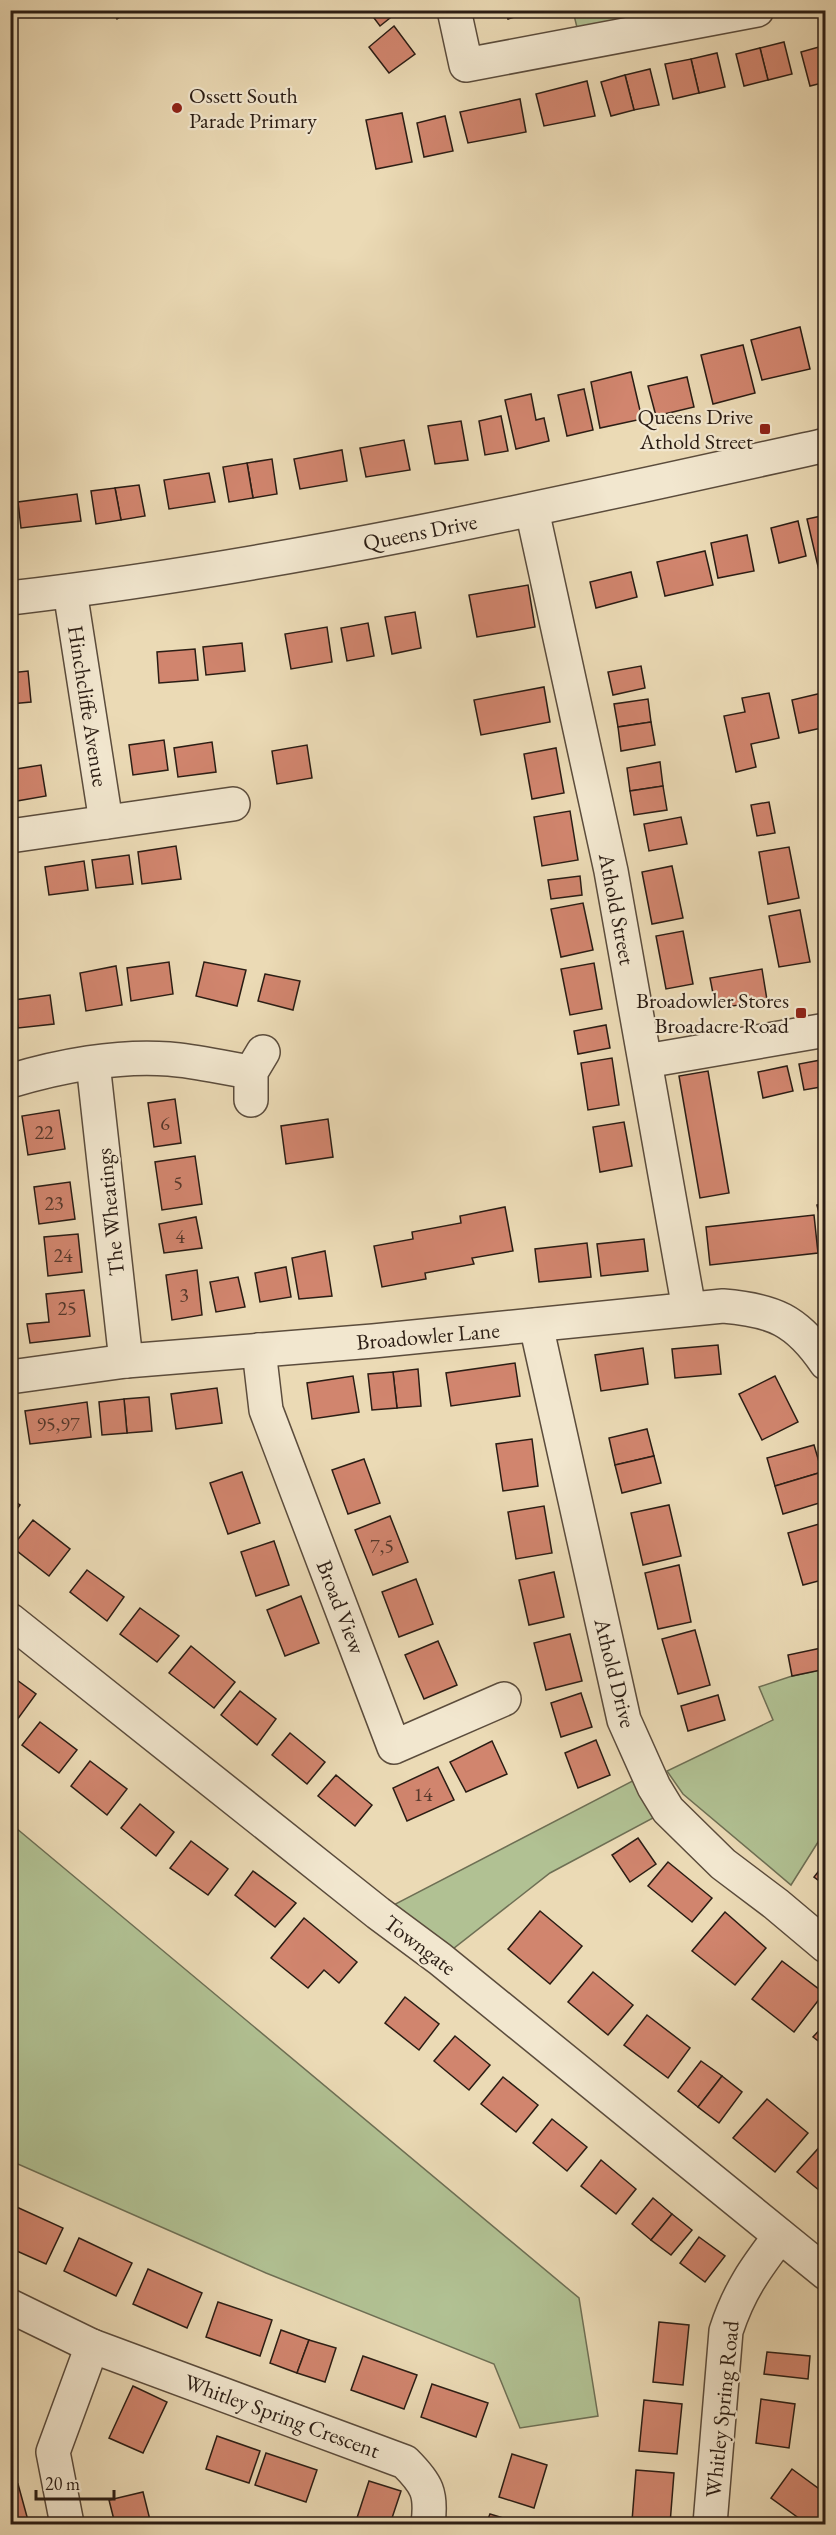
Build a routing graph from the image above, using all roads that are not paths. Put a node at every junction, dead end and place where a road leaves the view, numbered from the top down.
1 (454, 10) edge
2 (757, 10) edge
3 (825, 445) edge
4 (532, 510) junction
5 (70, 591) junction
6 (10, 598) edge
7 (233, 804) dead end
8 (106, 822) junction
9 (10, 836) edge
10 (825, 1030) edge
11 (646, 1061) junction
12 (93, 1063) junction
13 (255, 1075) dead end
14 (10, 1081) edge
15 (689, 1310) junction
16 (536, 1325) junction
17 (259, 1350) junction
18 (126, 1361) junction
19 (825, 1363) edge
20 (10, 1377) edge
21 (10, 1620) edge
22 (504, 1699) dead end
23 (825, 1946) edge
24 (780, 2236) junction
25 (825, 2273) edge
26 (10, 2306) edge
27 (92, 2346) junction
28 (67, 2524) edge
29 (428, 2524) edge
30 (710, 2524) edge

1 - 2 street
3 - 4 street, Queens Drive
4 - 5 street, Queens Drive
4 - 11 street, Athold Street
5 - 6 street, Queens Drive
5 - 8 street, Hinchcliffe Avenue
7 - 8 street
8 - 9 street
10 - 11 street
11 - 15 street, Athold Street
12 - 13 street
12 - 14 street
12 - 18 street, The Wheatings
15 - 16 street, Broadowler Lane
15 - 19 street, Broadowler Lane
16 - 17 street, Broadowler Lane
16 - 23 street, Athold Drive
17 - 18 street, Broadowler Lane
17 - 22 street, Broad View
18 - 20 street, Broadowler Lane
21 - 24 street, Towngate
24 - 25 street, Towngate
24 - 30 street, Whitley Spring Road
26 - 27 street, Whitley Spring Crescent
27 - 28 street
27 - 29 street, Whitley Spring Crescent

